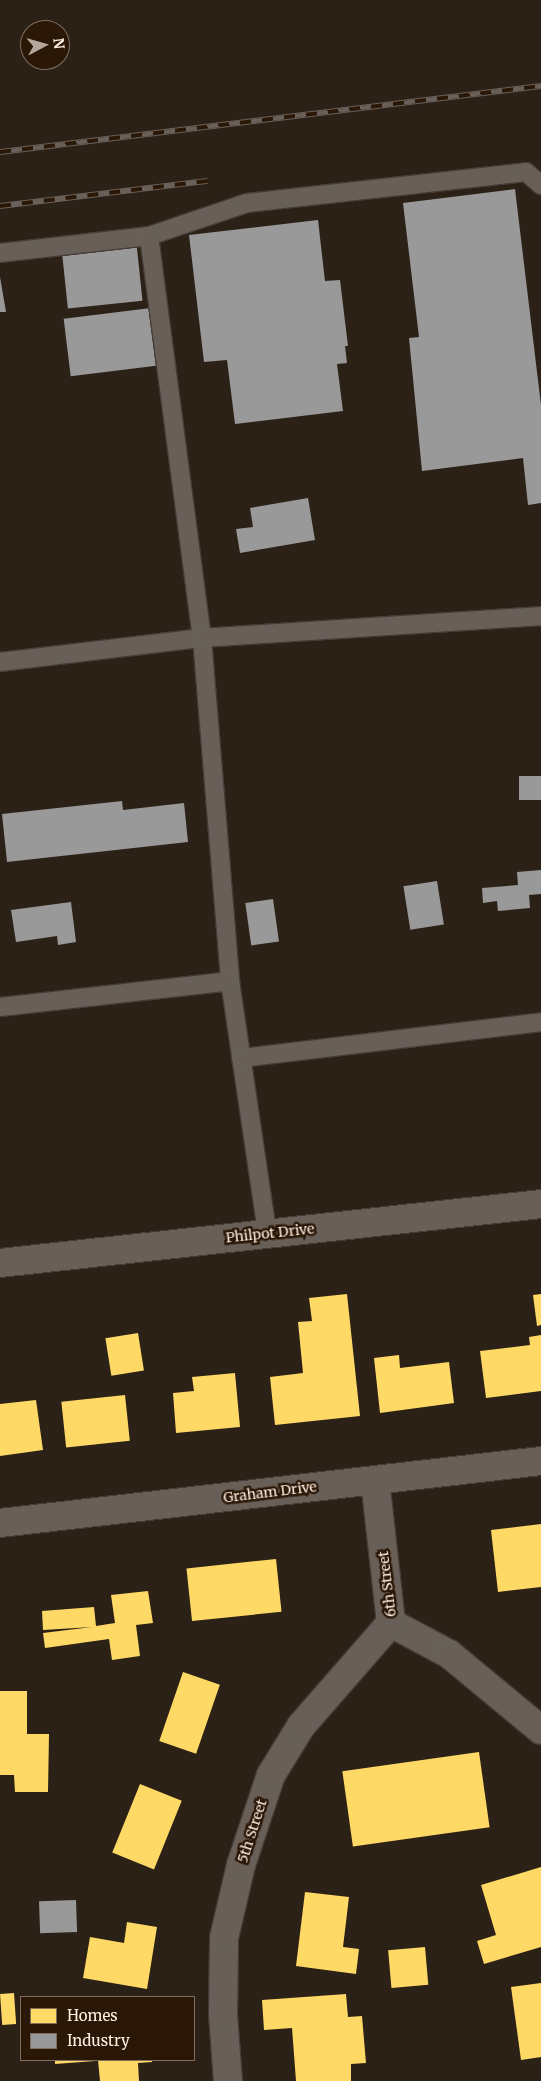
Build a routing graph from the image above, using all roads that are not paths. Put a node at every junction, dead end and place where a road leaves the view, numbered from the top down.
1 (541, 185) edge
2 (149, 236) junction
3 (0, 253) edge
4 (541, 616) edge
5 (202, 638) junction
6 (0, 662) edge
7 (230, 981) junction
8 (0, 1007) edge
9 (541, 1022) edge
10 (241, 1058) junction
11 (541, 1204) edge
12 (267, 1233) junction
13 (0, 1264) edge
14 (541, 1461) edge
15 (375, 1480) junction
16 (0, 1523) edge
17 (391, 1623) junction
18 (541, 1730) edge
19 (228, 2081) edge

1 - 2 lane
2 - 3 lane
2 - 5 lane
4 - 5 lane
5 - 6 lane
5 - 7 lane
7 - 8 lane
7 - 10 lane
9 - 10 lane
10 - 12 lane
11 - 12 street, Philpot Drive
12 - 13 street, Philpot Drive
14 - 15 street, Graham Drive
15 - 16 street, Graham Drive
15 - 17 street, 6th Street
17 - 18 street, 6th Street
17 - 19 street, 5th Street

